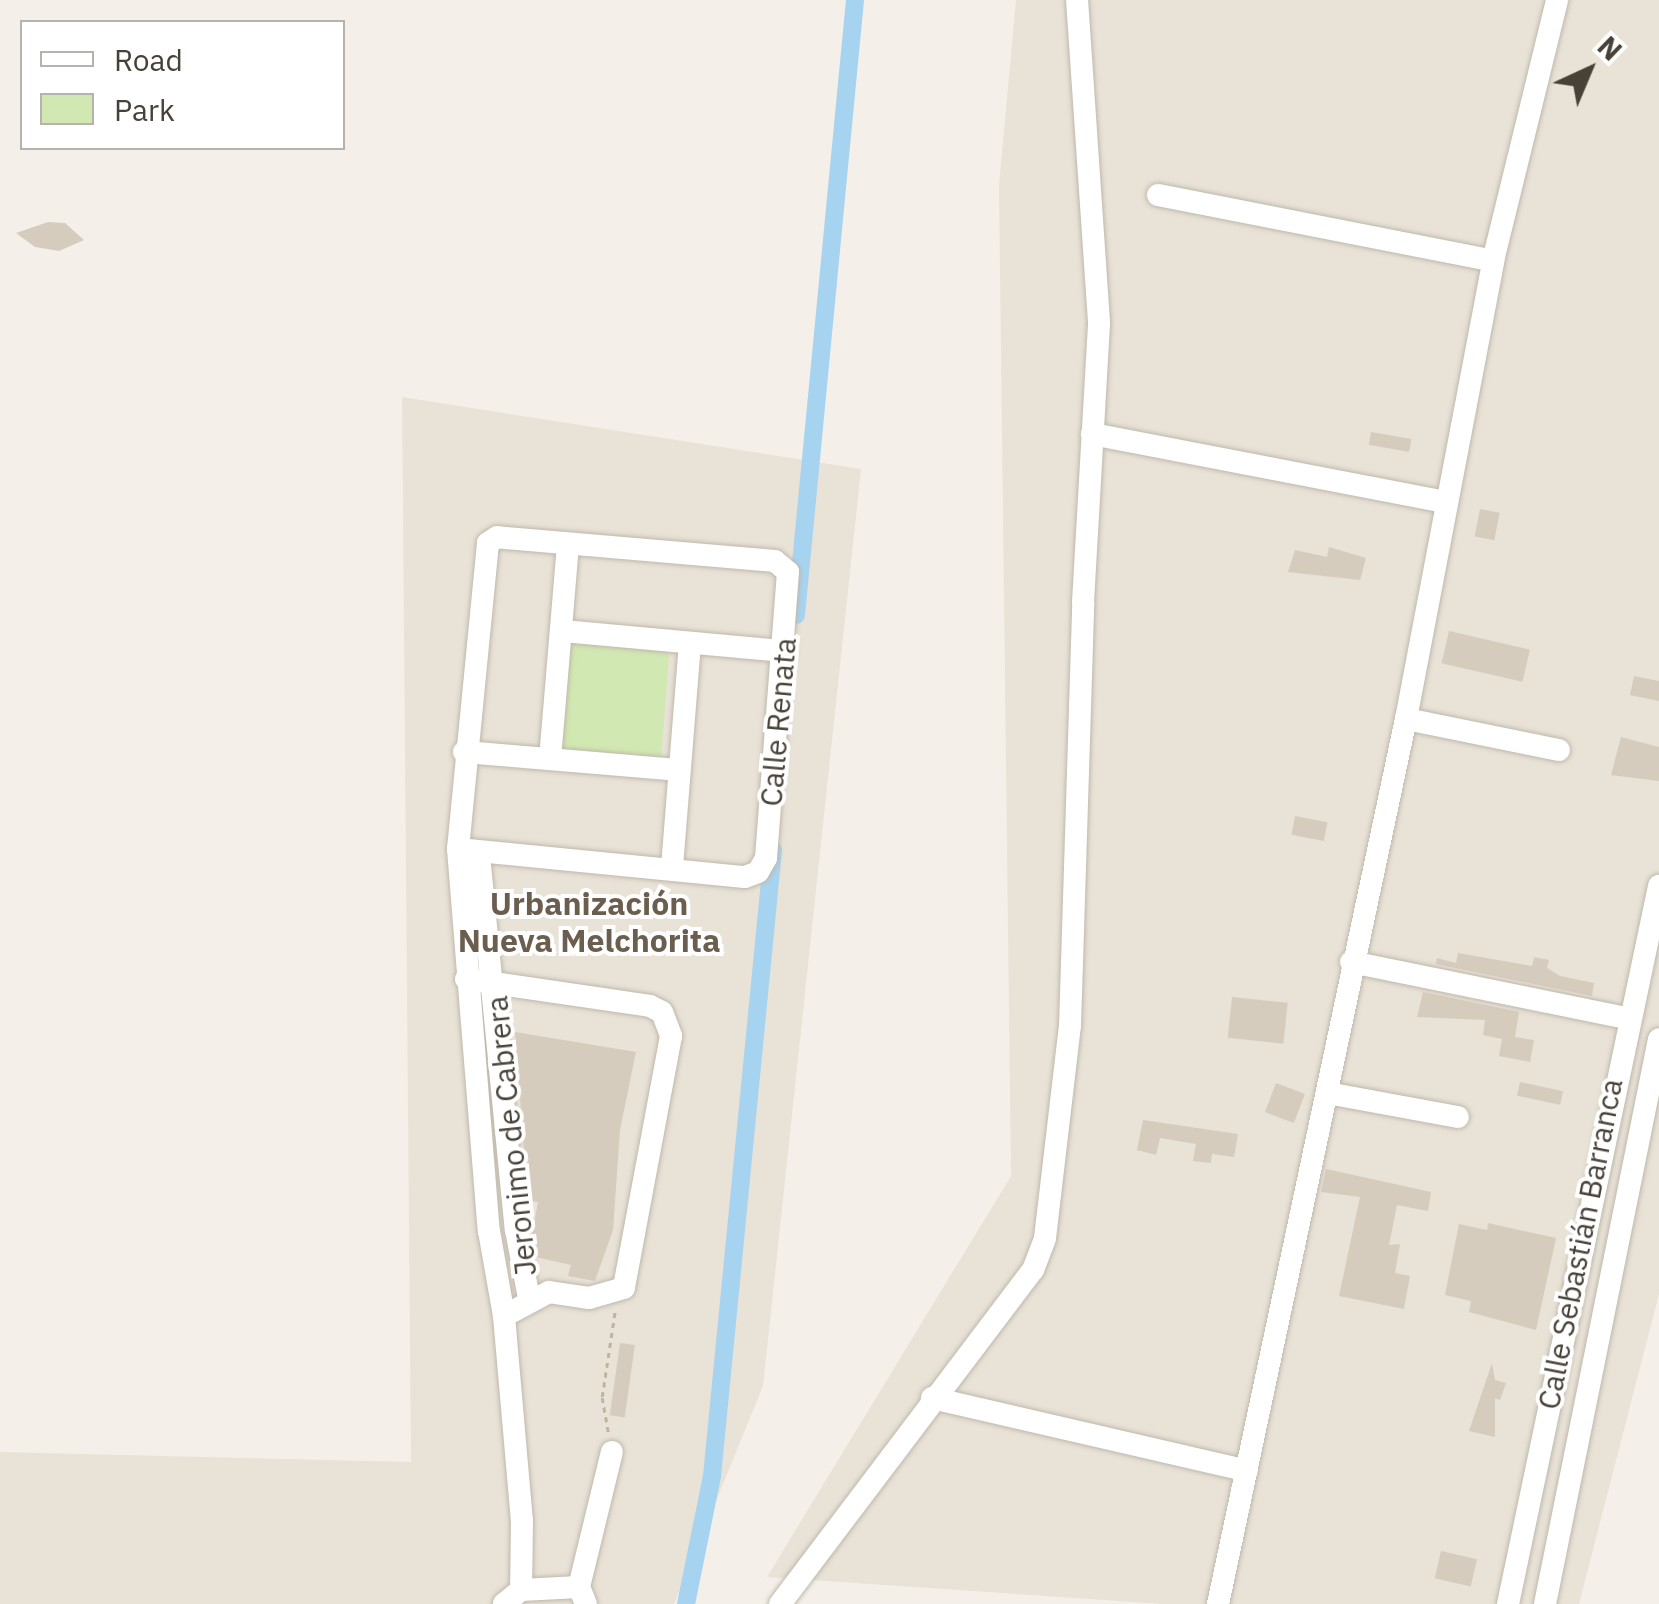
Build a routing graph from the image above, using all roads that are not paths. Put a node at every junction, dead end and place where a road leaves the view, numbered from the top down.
1 (1077, 0) edge
2 (1557, 0) edge
3 (1158, 194) dead end
4 (1493, 261) junction
5 (1092, 434) junction
6 (1446, 502) junction
7 (568, 545) junction
8 (562, 630) junction
9 (690, 645) junction
10 (784, 650) junction
11 (1406, 719) junction
12 (1559, 750) dead end
13 (464, 752) junction
14 (550, 759) junction
15 (678, 770) junction
16 (469, 852) junction
17 (672, 867) junction
18 (1658, 897) edge
19 (1351, 962) junction
20 (466, 979) junction
21 (494, 988) junction
22 (1626, 1018) junction
23 (1659, 1039) edge
24 (1328, 1094) junction
25 (1609, 1102) junction
26 (1644, 1115) junction
27 (1458, 1118) dead end
28 (529, 1298) junction
29 (504, 1316) junction
30 (932, 1398) junction
31 (612, 1452) road end
32 (1247, 1471) junction
33 (583, 1596) edge
34 (512, 1597) edge
35 (780, 1604) edge
36 (1218, 1604) edge
37 (1508, 1604) edge
38 (1545, 1604) edge

1 - 5 street
2 - 4 street
3 - 4 street
4 - 6 street
5 - 6 street
5 - 30 street
6 - 11 street
7 - 8 street
7 - 10 street, Calle Renata
7 - 13 street
8 - 9 street
8 - 14 street
9 - 10 street
9 - 15 street
10 - 17 street, Calle Renata
11 - 12 street
11 - 19 street
13 - 14 street
13 - 16 street
14 - 15 street
15 - 17 street
16 - 17 street
16 - 20 street
16 - 21 street, Jeronimo de Cabrera
18 - 22 street, Calle Sebastián Barranca
19 - 22 street
19 - 24 street
20 - 21 street
20 - 29 street
21 - 28 street, Jeronimo de Cabrera
21 - 28 street
22 - 25 street, Calle Sebastián Barranca
23 - 26 street
24 - 27 street
24 - 32 street
25 - 26 street
25 - 37 street, Calle Sebastián Barranca
26 - 38 street
28 - 29 street
29 - 34 street
30 - 32 street
30 - 35 street
31 - 33 street
32 - 36 street
33 - 34 street

